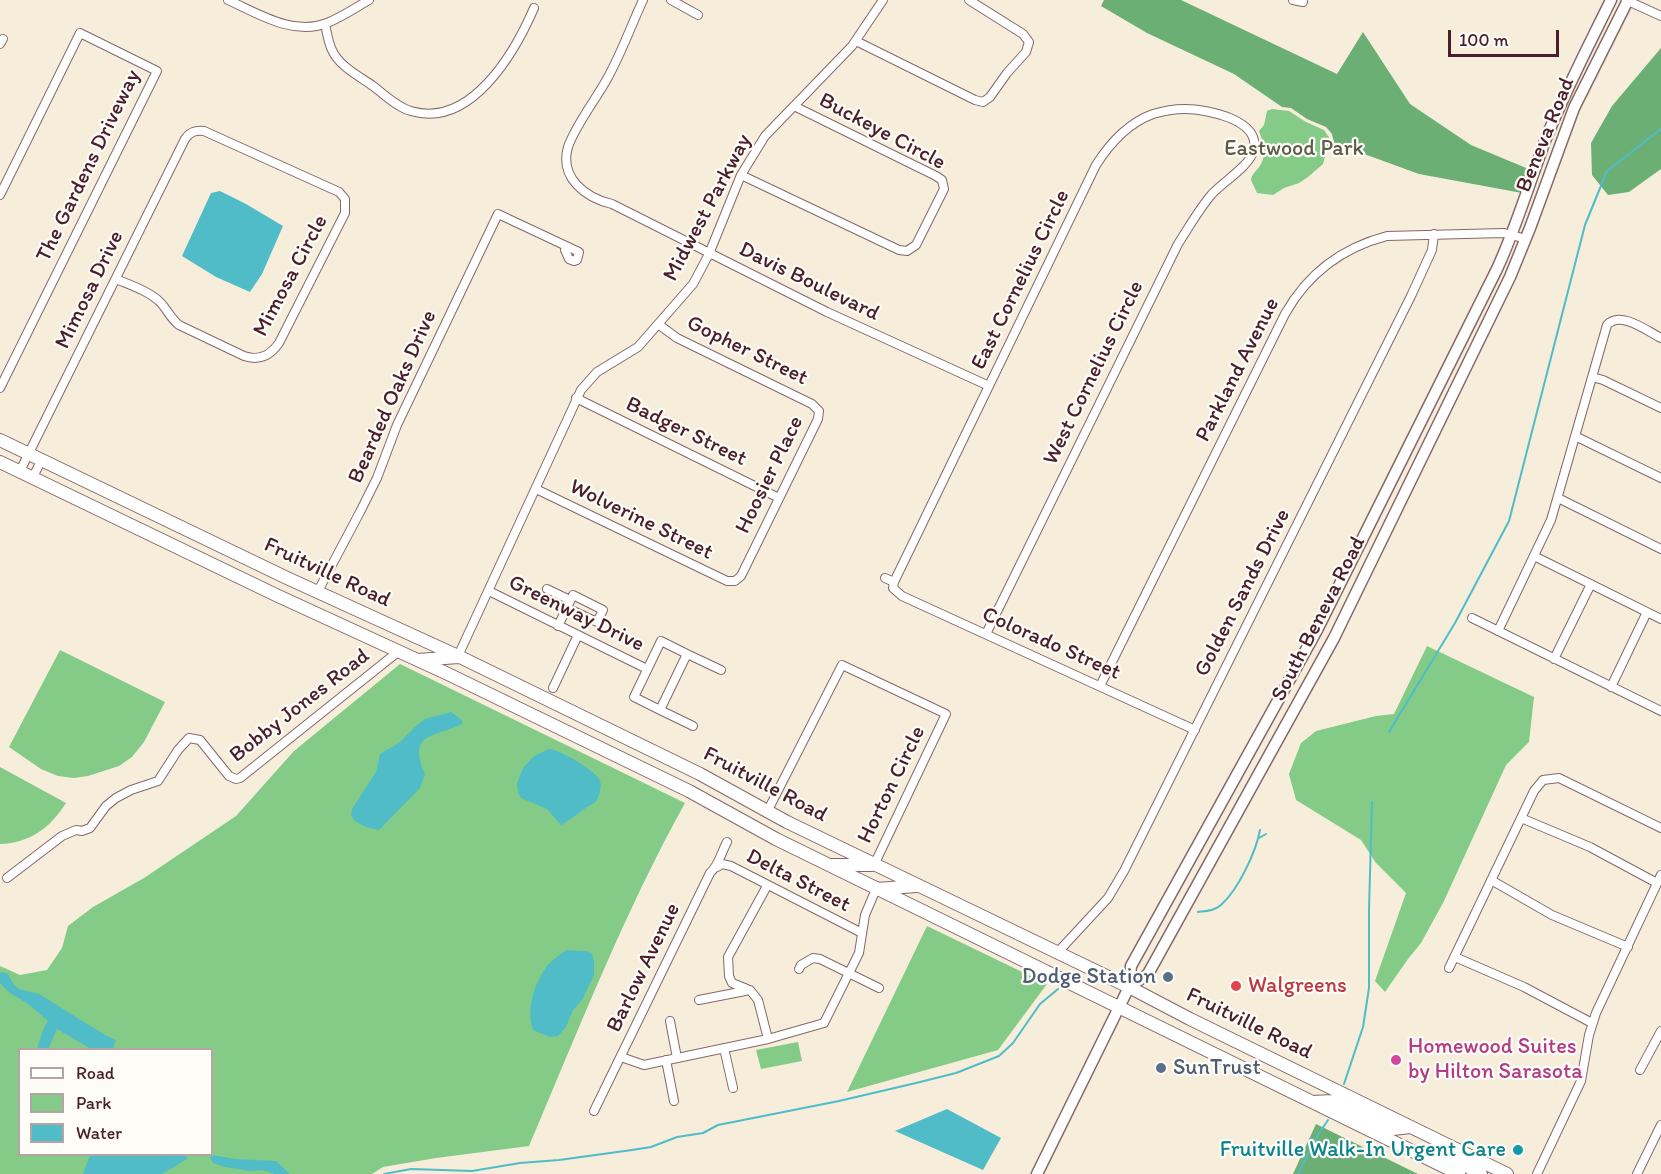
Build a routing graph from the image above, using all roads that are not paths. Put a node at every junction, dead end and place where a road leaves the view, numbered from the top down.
1 (369, 0) edge
2 (643, 0) edge
3 (671, 0) edge
4 (883, 0) edge
5 (969, 0) edge
6 (1293, 0) edge
7 (1611, 0) edge
8 (1627, 0) edge
9 (230, 1) edge
10 (1303, 2) dead end
11 (534, 8) dead end
12 (698, 15) dead end
13 (1661, 16) edge
14 (325, 24) junction
15 (856, 41) junction
16 (794, 106) junction
17 (198, 131) joint
18 (1254, 142) joint
19 (741, 175) junction
20 (0, 195) edge
21 (1434, 234) junction
22 (1512, 235) junction
23 (1526, 239) junction
24 (566, 247) dead end
25 (1507, 248) joint
26 (709, 254) junction
27 (1520, 254) joint
28 (116, 279) junction
29 (658, 324) junction
30 (1661, 338) edge
31 (1592, 377) junction
32 (989, 386) junction
33 (0, 388) edge
34 (576, 398) junction
35 (1661, 408) edge
36 (819, 411) joint
37 (1575, 436) junction
38 (0, 440) edge
39 (29, 453) junction
40 (42, 459) junction
41 (0, 462) edge
42 (20, 471) junction
43 (33, 477) junction
44 (1661, 478) edge
45 (536, 489) junction
46 (779, 498) junction
47 (1558, 498) junction
48 (1661, 549) edge
49 (1534, 556) junction
50 (885, 578) dead end
51 (731, 582) joint
52 (1591, 584) junction
53 (894, 585) junction
54 (547, 589) dead end
55 (489, 591) junction
56 (317, 593) junction
57 (1647, 612) junction
58 (1472, 618) dead end
59 (1661, 619) edge
60 (558, 626) junction
61 (1498, 631) junction
62 (986, 634) junction
63 (578, 635) junction
64 (399, 651) junction
65 (687, 654) junction
66 (458, 657) junction
67 (1554, 659) junction
68 (417, 660) junction
69 (647, 669) junction
70 (721, 670) dead end
71 (1100, 686) junction
72 (1611, 687) junction
73 (553, 688) dead end
74 (660, 710) junction
75 (1661, 711) edge
76 (693, 726) dead end
77 (1195, 730) junction
78 (767, 812) junction
79 (1521, 818) junction
80 (1661, 828) edge
81 (727, 842) dead end
82 (828, 865) junction
83 (874, 865) junction
84 (717, 867) junction
85 (1661, 875) edge
86 (7, 878) dead end
87 (1491, 880) junction
88 (1657, 883) junction
89 (767, 886) junction
90 (918, 886) junction
91 (876, 889) junction
92 (862, 933) junction
93 (1628, 947) junction
94 (1057, 953) junction
95 (1455, 957) junction
96 (1449, 968) dead end
97 (799, 969) dead end
98 (850, 973) junction
99 (1129, 987) junction
100 (879, 988) dead end
101 (747, 989) junction
102 (699, 1000) dead end
103 (1119, 1008) junction
104 (670, 1021) dead end
105 (1592, 1023) junction
106 (1661, 1031) edge
107 (768, 1039) junction
108 (724, 1048) junction
109 (621, 1058) junction
110 (677, 1058) junction
111 (666, 1060) junction
112 (1640, 1070) dead end
113 (733, 1088) dead end
114 (674, 1101) dead end
115 (1313, 1102) junction
116 (594, 1111) dead end
117 (1661, 1125) edge
118 (1410, 1127) junction
119 (1435, 1162) junction
120 (1038, 1174) edge
121 (1459, 1174) edge
122 (1481, 1174) edge
123 (1507, 1174) edge
124 (1537, 1174) edge
125 (1637, 1174) edge

1 - 14 street
2 - 26 street, Davis Boulevard
3 - 12 street
4 - 15 street, Midwest Parkway
5 - 15 street
6 - 10 street
7 - 22 main road, Beneva Road
8 - 13 street
8 - 23 main road, Beneva Road
9 - 14 street
11 - 14 street
15 - 16 street, Midwest Parkway
16 - 19 street, Midwest Parkway
16 - 19 street, Buckeye Circle
17 - 28 street, Mimosa Drive
17 - 28 street, Mimosa Circle
18 - 32 street, East Cornelius Circle
18 - 62 street, West Cornelius Circle
19 - 26 street, Midwest Parkway
20 - 33 street, The Gardens Driveway
21 - 22 street, Parkland Avenue
21 - 71 street, Parkland Avenue
21 - 77 street, Golden Sands Drive
22 - 23 street, Parkland Avenue
22 - 25 main road, Beneva Road
23 - 27 main road, Beneva Road
24 - 56 street, Bearded Oaks Drive
25 - 99 main road, South Beneva Road
26 - 29 street, Midwest Parkway
26 - 32 street, Davis Boulevard
27 - 99 main road, South Beneva Road
28 - 39 street, Mimosa Drive
29 - 34 street, Midwest Parkway
29 - 36 street, Gopher Street
30 - 31 street
31 - 35 street
31 - 37 street
32 - 53 street, East Cornelius Circle
34 - 45 street, Midwest Parkway
34 - 46 street, Badger Street
36 - 46 street, Hoosier Place
37 - 44 street
37 - 47 street
38 - 39 main road, Fruitville Road
39 - 40 main road, Fruitville Road
39 - 42 street, Mimosa Drive
40 - 43 street
40 - 56 main road, Fruitville Road
41 - 42 main road, Fruitville Road
42 - 43 main road, Fruitville Road
43 - 64 main road, Fruitville Road
45 - 51 street, Wolverine Street
45 - 55 street, Midwest Parkway
46 - 51 street, Hoosier Place
47 - 48 street
47 - 49 street
49 - 52 street
49 - 61 street
50 - 53 street
52 - 57 street
52 - 67 street
53 - 62 street, Colorado Street
54 - 60 street
55 - 60 street, Greenway Drive
55 - 66 street, Midwest Parkway
56 - 66 main road, Fruitville Road
57 - 59 street
57 - 72 street
58 - 61 street
60 - 63 street, Greenway Drive
61 - 67 street
62 - 71 street, Colorado Street
63 - 69 street, Greenway Drive
63 - 73 street
64 - 68 main road, Fruitville Road
64 - 86 street, Bobby Jones Road
65 - 69 street
65 - 70 street
65 - 74 street
66 - 68 main road
66 - 78 main road, Fruitville Road
67 - 72 street
68 - 82 main road, Fruitville Road
69 - 74 street
71 - 77 street, Colorado Street
72 - 75 street
74 - 76 street
77 - 94 street, Golden Sands Drive
78 - 83 main road, Fruitville Road
78 - 83 street, Horton Circle
79 - 80 street
79 - 87 street
79 - 88 street
81 - 84 street, Barlow Avenue
82 - 83 main road
82 - 91 main road, Fruitville Road
83 - 90 main road, Fruitville Road
84 - 89 street, Delta Street
84 - 109 street, Barlow Avenue
85 - 88 street
87 - 93 street
87 - 95 street
88 - 93 street
89 - 92 street, Delta Street
89 - 101 street
90 - 91 main road
90 - 94 main road, Fruitville Road
91 - 92 street
91 - 103 main road, Fruitville Road
92 - 98 street
93 - 105 street
94 - 99 main road, Fruitville Road
95 - 96 street
95 - 105 street
97 - 98 street
98 - 100 street
98 - 107 street
99 - 103 main road, South Beneva Road
99 - 118 main road, Fruitville Road
101 - 102 street
101 - 107 street
103 - 115 main road, Fruitville Road
103 - 120 main road, South Beneva Road
104 - 110 street
105 - 124 street
106 - 112 street
107 - 108 street
108 - 110 street
108 - 113 street
109 - 111 street
109 - 116 street, Barlow Avenue
110 - 111 street
111 - 114 street
115 - 118 main road
115 - 119 main road, Fruitville Road
117 - 125 street
118 - 123 main road, Fruitville Road
119 - 121 main road, Fruitville Road
119 - 122 main road

